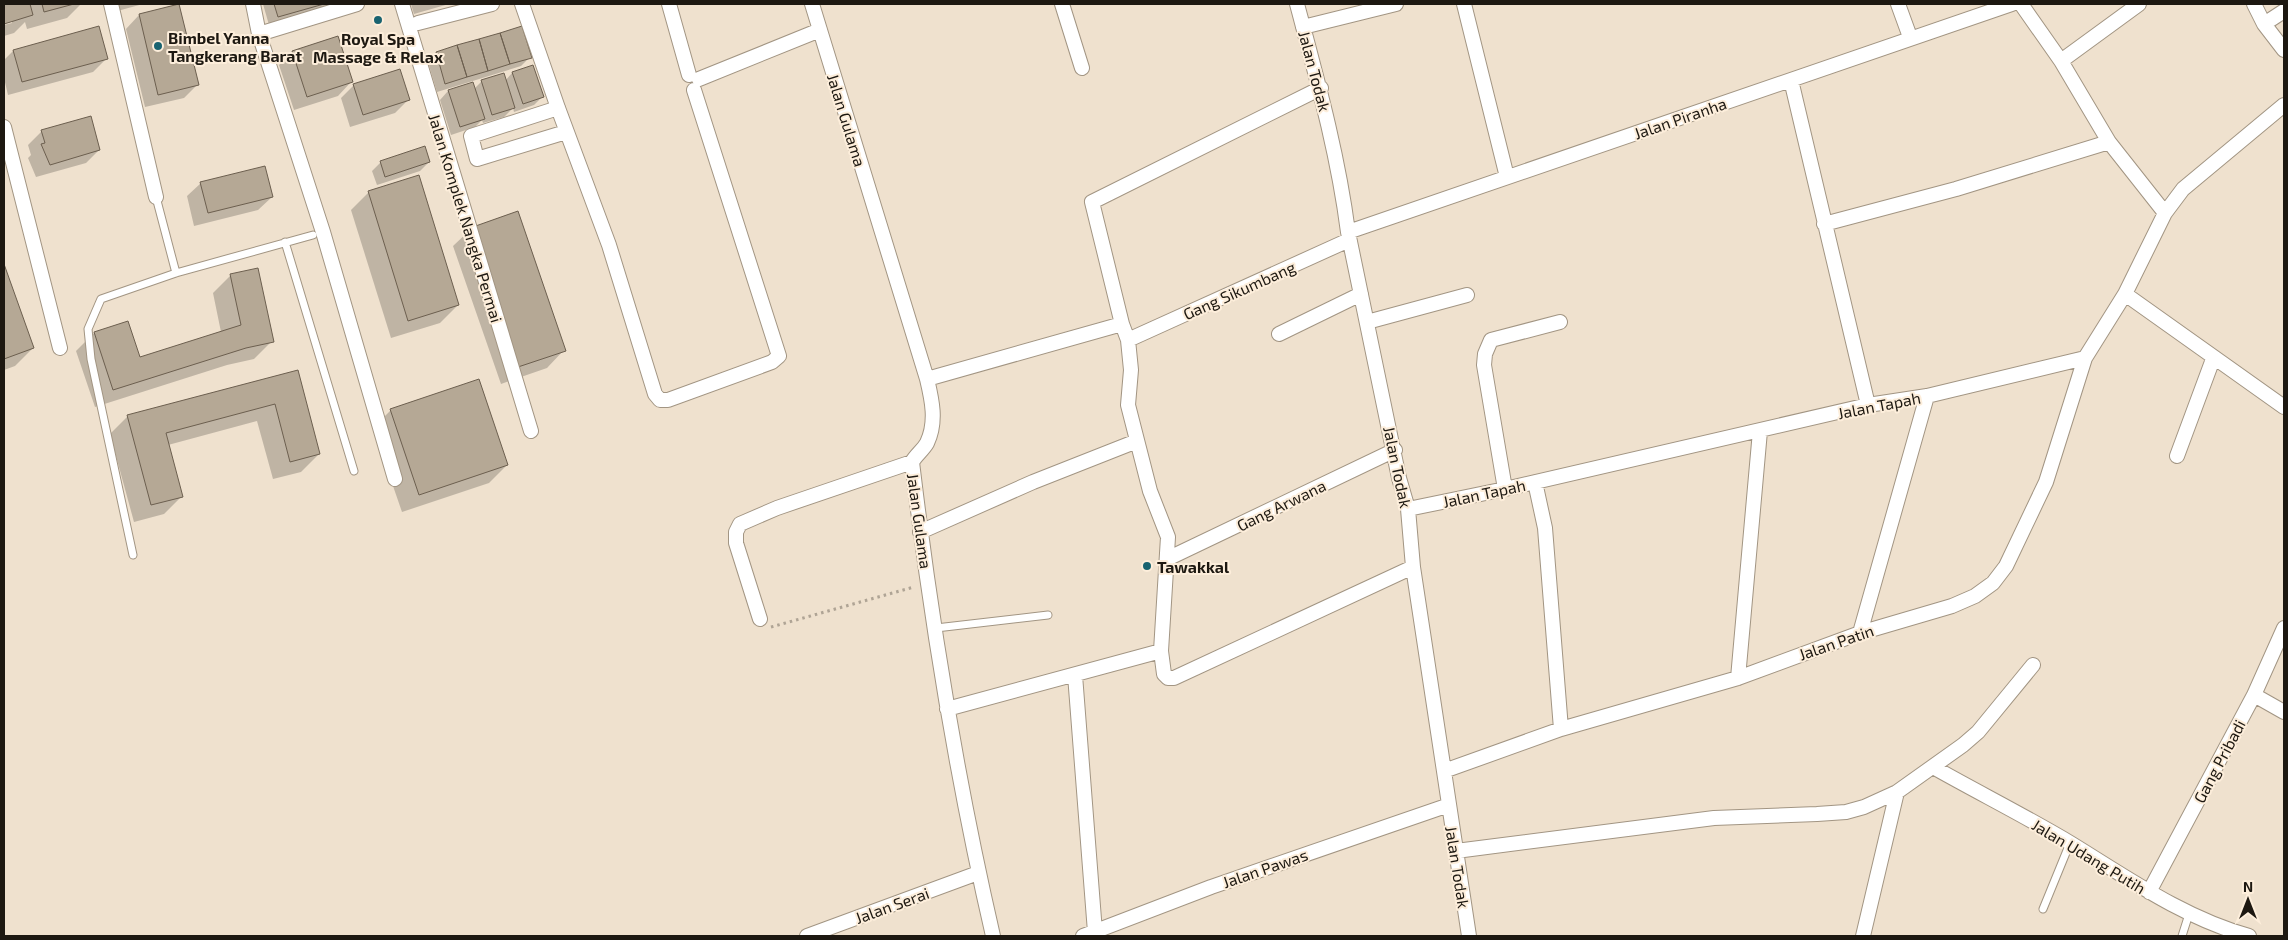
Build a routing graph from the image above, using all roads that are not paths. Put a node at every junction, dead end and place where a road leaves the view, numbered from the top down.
1 (111, 4) edge
2 (253, 4) edge
3 (357, 4) edge
4 (402, 4) edge
5 (492, 4) edge
6 (522, 4) edge
7 (669, 4) edge
8 (812, 4) edge
9 (1062, 4) edge
10 (1297, 4) edge
11 (1396, 4) edge
12 (1464, 4) edge
13 (1898, 4) edge
14 (2012, 4) edge
15 (2021, 4) edge
16 (2139, 4) edge
17 (2254, 4) edge
18 (2284, 11) edge
19 (418, 23) dead end
20 (2264, 24) junction
21 (1303, 27) junction
22 (820, 30) junction
23 (259, 34) junction
24 (1910, 37) junction
25 (2284, 50) edge
26 (2061, 61) junction
27 (1082, 68) dead end
28 (1790, 80) junction
29 (694, 81) junction
30 (1321, 88) junction
31 (2284, 105) edge
32 (558, 108) junction
33 (4, 127) edge
34 (566, 132) junction
35 (2109, 142) junction
36 (1507, 176) junction
37 (156, 197) joint
38 (2165, 213) junction
39 (1824, 224) junction
40 (318, 233) junction
41 (1348, 236) junction
42 (285, 242) junction
43 (176, 273) junction
44 (1361, 294) junction
45 (2125, 294) junction
46 (1466, 295) dead end
47 (1367, 322) junction
48 (1560, 322) dead end
49 (1122, 324) junction
50 (1279, 334) dead end
51 (1128, 340) junction
52 (60, 348) dead end
53 (2085, 358) junction
54 (2213, 359) junction
55 (927, 379) junction
56 (1927, 396) junction
57 (1868, 405) junction
58 (2284, 407) edge
59 (531, 431) dead end
60 (1760, 431) junction
61 (1137, 441) junction
62 (1395, 450) junction
63 (2177, 456) dead end
64 (912, 462) junction
65 (354, 470) dead end
66 (395, 479) dead end
67 (1535, 482) junction
68 (1505, 489) junction
69 (1408, 509) junction
70 (920, 532) junction
71 (133, 555) dead end
72 (1167, 560) junction
73 (1413, 567) junction
74 (1048, 615) dead end
75 (760, 619) road end
76 (936, 628) junction
77 (2284, 628) edge
78 (1860, 633) junction
79 (1161, 651) junction
80 (2033, 665) dead end
81 (1075, 675) junction
82 (1738, 678) junction
83 (2254, 695) junction
84 (947, 709) junction
85 (2284, 712) edge
86 (1561, 729) junction
87 (1933, 767) junction
88 (1444, 772) junction
89 (1897, 792) junction
90 (1448, 805) junction
91 (2070, 843) junction
92 (1456, 850) junction
93 (978, 873) junction
94 (2149, 892) junction
95 (2043, 909) dead end
96 (2189, 914) junction
97 (1089, 934) edge
98 (814, 935) edge
99 (992, 936) edge
100 (1469, 936) edge
101 (1863, 936) edge
102 (2182, 936) edge
103 (2249, 936) edge

1 - 37 street
2 - 23 street
3 - 23 street
4 - 59 street, Jalan Komplek Nangka Permai
5 - 19 street
6 - 32 street
7 - 29 street
8 - 22 street, Jalan Gulama
9 - 27 street
10 - 21 street, Jalan Todak
11 - 21 street
12 - 36 street
13 - 24 street
14 - 24 street, Jalan Piranha
15 - 26 street
16 - 26 street
17 - 20 street
18 - 20 street
20 - 25 street
21 - 30 street, Jalan Todak
22 - 29 street
22 - 55 street, Jalan Gulama
23 - 40 street
24 - 28 street, Jalan Piranha
26 - 35 street
28 - 36 street, Jalan Piranha
28 - 39 street
29 - 34 street
30 - 41 street, Jalan Todak
30 - 49 street
31 - 38 street
32 - 34 street
32 - 34 street
33 - 52 street
35 - 38 street
35 - 39 street
36 - 41 street, Jalan Piranha
37 - 43 lane
38 - 45 street
39 - 57 street
40 - 42 lane
40 - 66 street
41 - 44 street, Jalan Todak
41 - 51 street, Gang Sikumbang
42 - 43 lane
42 - 65 lane
43 - 71 lane
44 - 47 street, Jalan Todak
44 - 50 street
45 - 53 street
45 - 54 street
46 - 47 street
47 - 62 street, Jalan Todak
48 - 68 street
49 - 51 street
49 - 55 street
51 - 61 street
53 - 56 street, Jalan Tapah
53 - 78 street, Jalan Patin
54 - 58 street
54 - 63 street
55 - 64 street, Jalan Gulama
56 - 57 street, Jalan Tapah
56 - 78 street
57 - 60 street, Jalan Tapah
60 - 67 street, Jalan Tapah
60 - 82 street
61 - 70 street
61 - 72 street
62 - 69 street, Jalan Todak
62 - 72 street, Gang Arwana
64 - 70 street, Jalan Gulama
64 - 75 street
67 - 68 street, Jalan Tapah
67 - 86 street
68 - 69 street, Jalan Tapah
69 - 73 street, Jalan Todak
70 - 76 street, Jalan Gulama
72 - 79 street
73 - 79 street
73 - 88 street, Jalan Todak
74 - 76 lane
76 - 84 street, Jalan Gulama
77 - 83 street, Gang Pribadi
78 - 82 street, Jalan Patin
79 - 81 street
80 - 87 street
81 - 84 street
81 - 97 street
82 - 86 street, Jalan Patin
83 - 85 street
83 - 94 street, Gang Pribadi
84 - 93 street, Jalan Gulama
86 - 88 street, Jalan Patin
87 - 89 street
87 - 91 street, Jalan Udang Putih
88 - 90 street, Jalan Todak
89 - 92 street
89 - 101 street
90 - 92 street, Jalan Todak
90 - 97 street, Jalan Pawas
91 - 94 street, Jalan Udang Putih
91 - 95 lane
92 - 100 street, Jalan Todak
93 - 98 street, Jalan Serai
93 - 99 street, Jalan Gulama
94 - 96 street, Jalan Udang Putih
96 - 102 lane
96 - 103 street, Jalan Udang Putih

